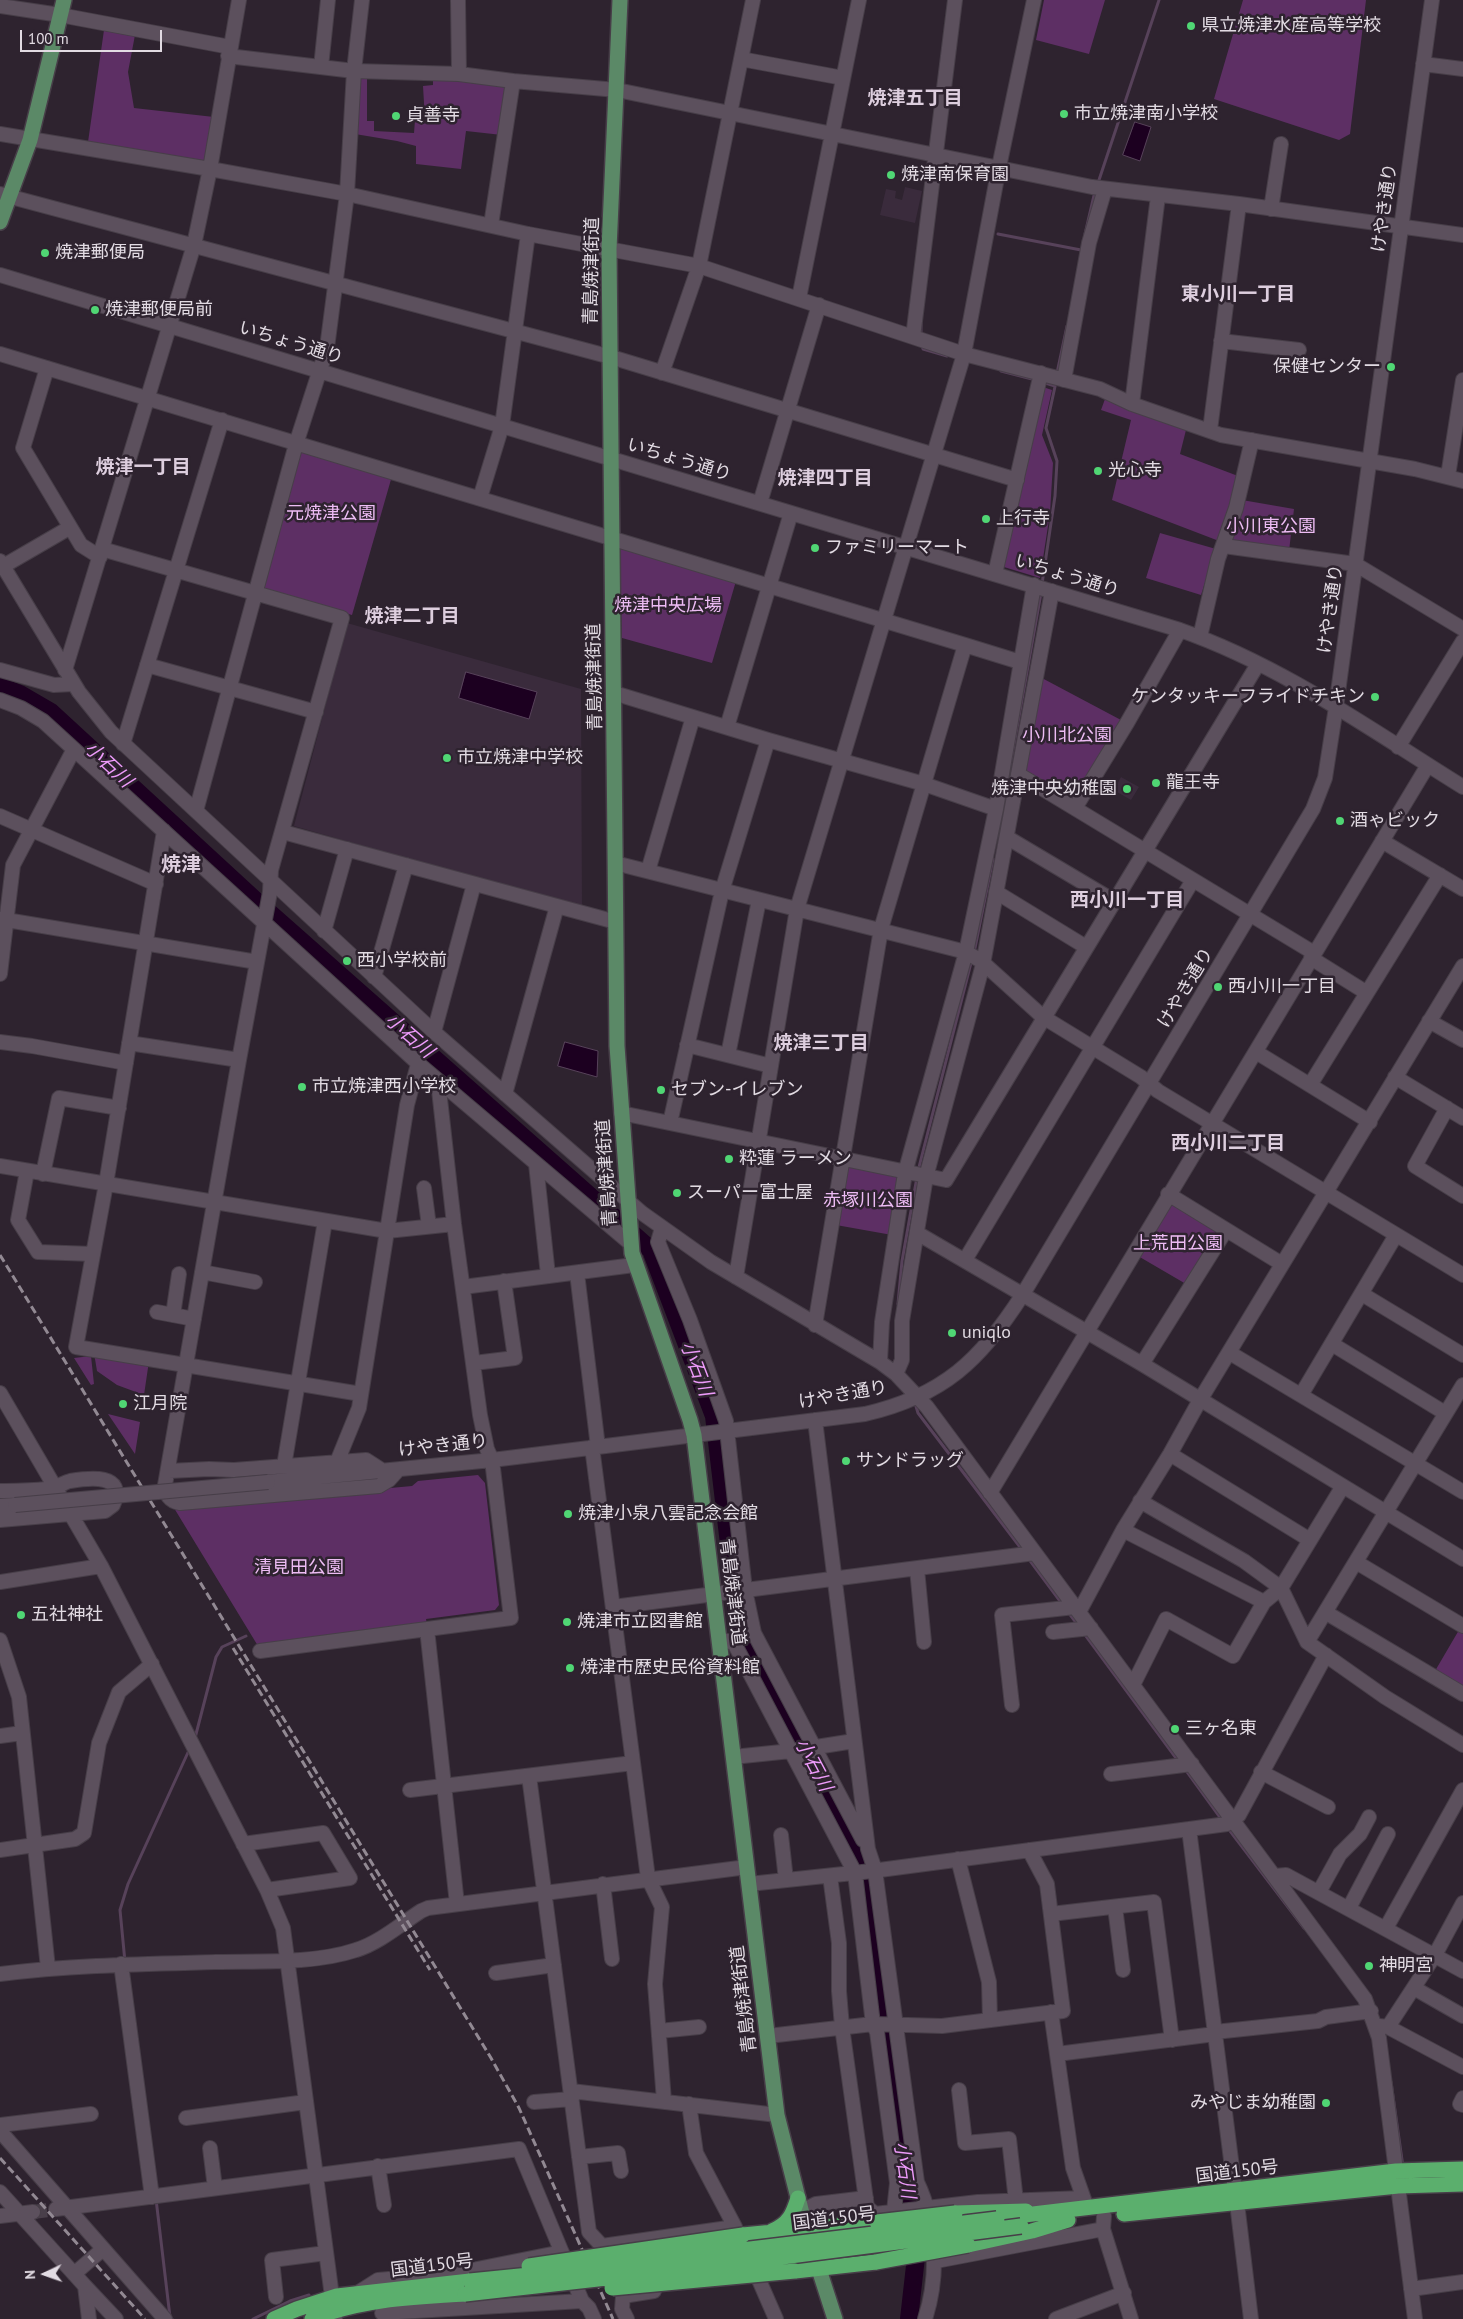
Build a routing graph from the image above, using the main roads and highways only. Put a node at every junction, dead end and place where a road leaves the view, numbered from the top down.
1 (620, 0) edge
2 (62, 7) edge
3 (4, 195) edge
4 (0, 222) edge
5 (1463, 2169) edge
6 (1397, 2179) junction
7 (1463, 2184) edge
8 (1236, 2197) junction
9 (800, 2205) junction
10 (1064, 2216) junction
11 (806, 2229) junction
12 (768, 2232) junction
13 (819, 2269) junction
14 (468, 2287) junction
15 (334, 2309) edge
16 (274, 2319) edge
17 (312, 2319) edge
18 (835, 2319) edge

1 - 9 main road, 青島焼津街道
2 - 3 main road
3 - 4 main road
5 - 6 highway, 国道150号
6 - 7 highway, 国道150号
6 - 8 highway, 国道150号
8 - 10 highway, 国道150号
8 - 10 highway, 国道150号
9 - 11 main road, 青島焼津街道
9 - 12 highway
10 - 11 highway, bridge
10 - 13 highway, bridge
10 - 14 highway, 国道150号, bridge
11 - 12 highway
11 - 13 main road, 青島焼津街道
12 - 14 highway, bridge
13 - 14 highway, bridge
13 - 18 main road, 青島焼津街道
14 - 15 highway, 国道150号
14 - 15 highway, 国道150号
15 - 16 highway, 国道150号
15 - 17 highway, 国道150号

